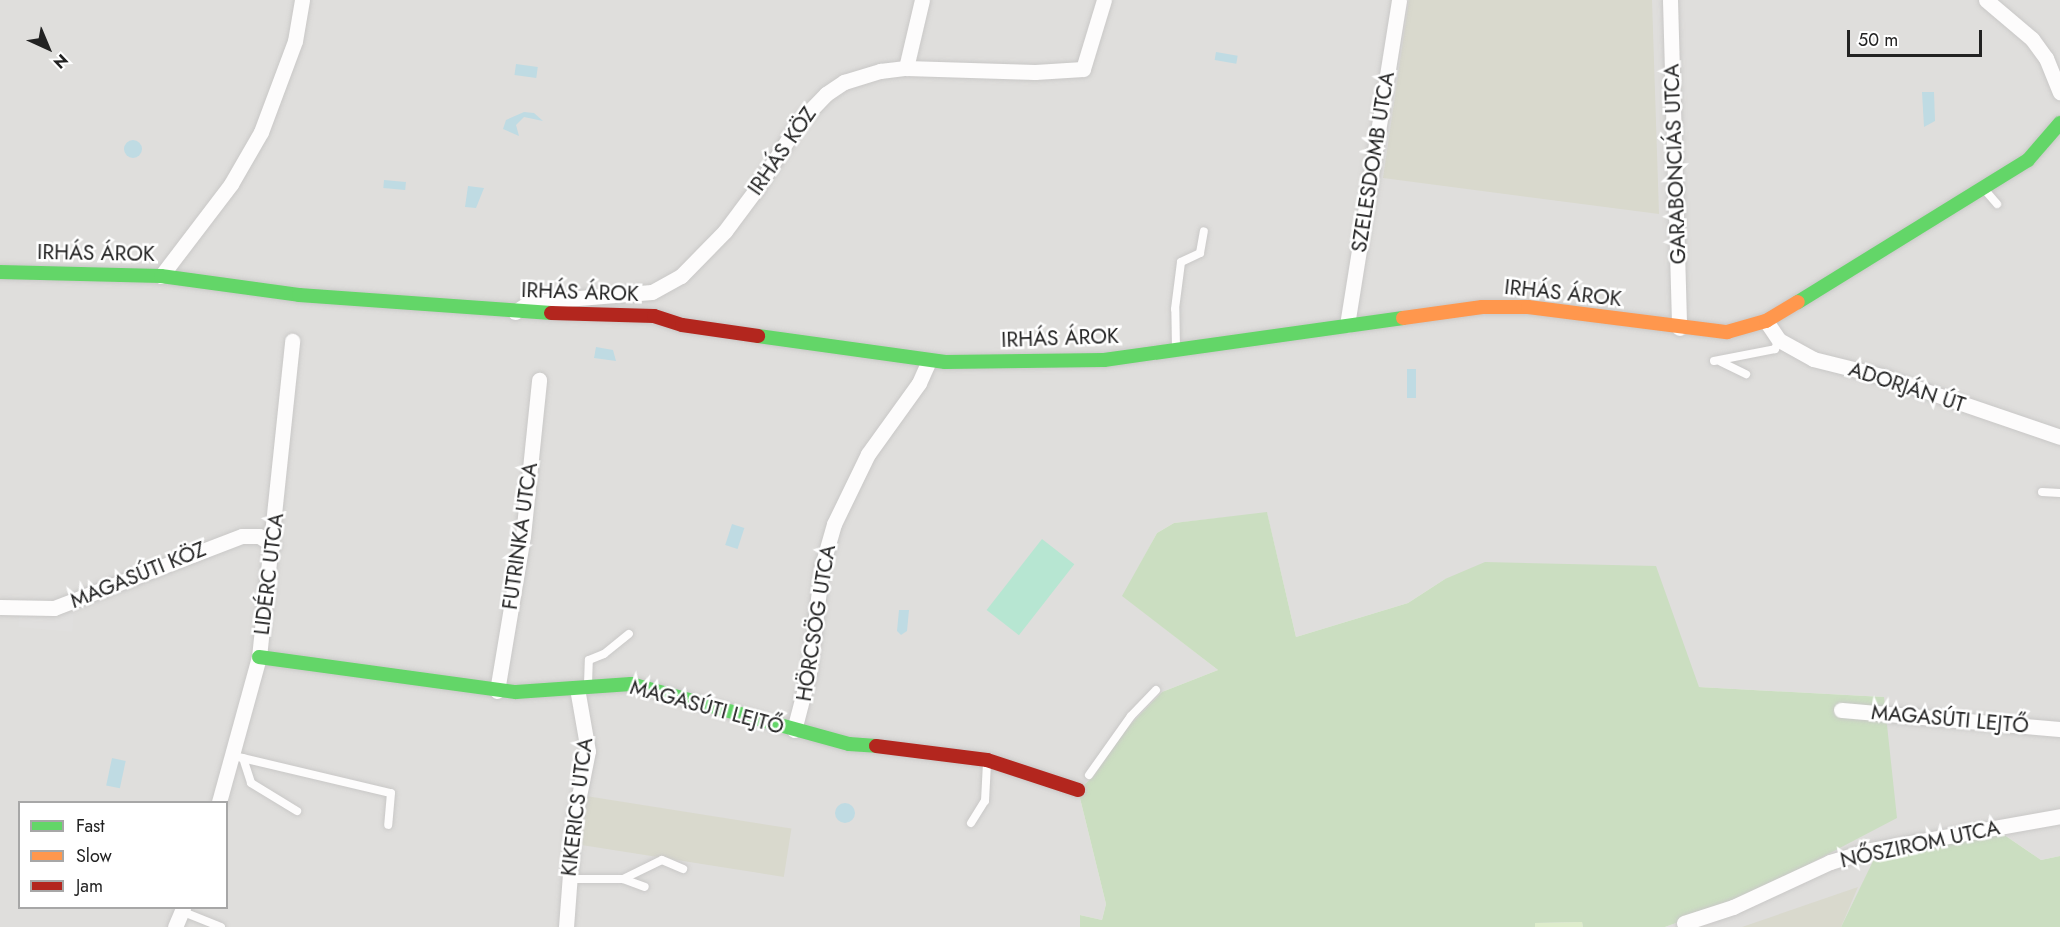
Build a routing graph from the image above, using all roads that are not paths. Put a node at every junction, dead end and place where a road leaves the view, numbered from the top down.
1 (302, 0) edge
2 (922, 0) edge
3 (1104, 0) edge
4 (1399, 0) edge
5 (1670, 0) edge
6 (1986, 0) edge
7 (906, 68) junction
8 (2060, 92) edge
9 (2060, 123) edge
10 (1983, 188) junction
11 (1997, 204) dead end
12 (1204, 231) dead end
13 (0, 272) edge
14 (162, 276) junction
15 (515, 312) junction
16 (1766, 321) junction
17 (1347, 325) junction
18 (1679, 328) junction
19 (1779, 340) junction
20 (292, 341) dead end
21 (1176, 350) junction
22 (929, 361) junction
23 (1746, 374) dead end
24 (539, 380) dead end
25 (2060, 437) edge
26 (2042, 492) dead end
27 (2060, 493) edge
28 (273, 545) junction
29 (0, 607) edge
30 (629, 634) dead end
31 (259, 657) junction
32 (583, 687) junction
33 (1156, 690) dead end
34 (497, 691) junction
35 (1841, 710) dead end
36 (2060, 729) edge
37 (794, 730) junction
38 (239, 757) junction
39 (987, 760) junction
40 (1089, 775) dead end
41 (1078, 790) dead end
42 (219, 801) edge
43 (297, 810) dead end
44 (2060, 816) edge
45 (971, 823) dead end
46 (388, 825) dead end
47 (683, 869) dead end
48 (568, 879) junction
49 (623, 879) junction
50 (645, 887) dead end
51 (182, 909) edge
52 (1684, 922) dead end
53 (175, 927) edge
54 (220, 927) edge
55 (566, 927) edge

1 - 14 street
2 - 7 street
3 - 7 street, IRHÁS KÖZ
4 - 17 street, SZELESDOMB UTCA
5 - 18 street, GARABONCIÁS UTCA
6 - 8 street
7 - 15 street, IRHÁS KÖZ
9 - 10 street, IRHÁS ÁROK
10 - 11 lane
10 - 16 street, IRHÁS ÁROK
12 - 21 lane
13 - 14 street, IRHÁS ÁROK
14 - 15 street, IRHÁS ÁROK
15 - 22 street, IRHÁS ÁROK
16 - 18 street, IRHÁS ÁROK
16 - 19 street, ADORJÁN ÚT
17 - 18 street, IRHÁS ÁROK
17 - 21 street, IRHÁS ÁROK
19 - 23 lane
19 - 25 street, ADORJÁN ÚT
20 - 28 street, LIDÉRC UTCA
21 - 22 street, IRHÁS ÁROK
22 - 37 street, HÖRCSÖG UTCA
24 - 34 street, FUTRINKA UTCA
26 - 27 lane
28 - 29 street, MAGASÚTI KÖZ
28 - 31 street, LIDÉRC UTCA
30 - 32 lane
31 - 34 street, MAGASÚTI LEJTŐ
31 - 38 street, LIDÉRC UTCA
32 - 34 street, MAGASÚTI LEJTŐ
32 - 37 street, MAGASÚTI LEJTŐ
32 - 48 street, KIKERICS UTCA
33 - 40 lane
35 - 36 street, MAGASÚTI LEJTŐ
37 - 39 street, MAGASÚTI LEJTŐ
38 - 42 street, LIDÉRC UTCA
38 - 43 lane
38 - 46 lane
39 - 41 street, MAGASÚTI LEJTŐ
39 - 45 lane
44 - 52 street, NŐSZIROM UTCA
47 - 49 lane
48 - 49 lane
48 - 55 street, KIKERICS UTCA
49 - 50 lane
51 - 53 street
51 - 54 lane

